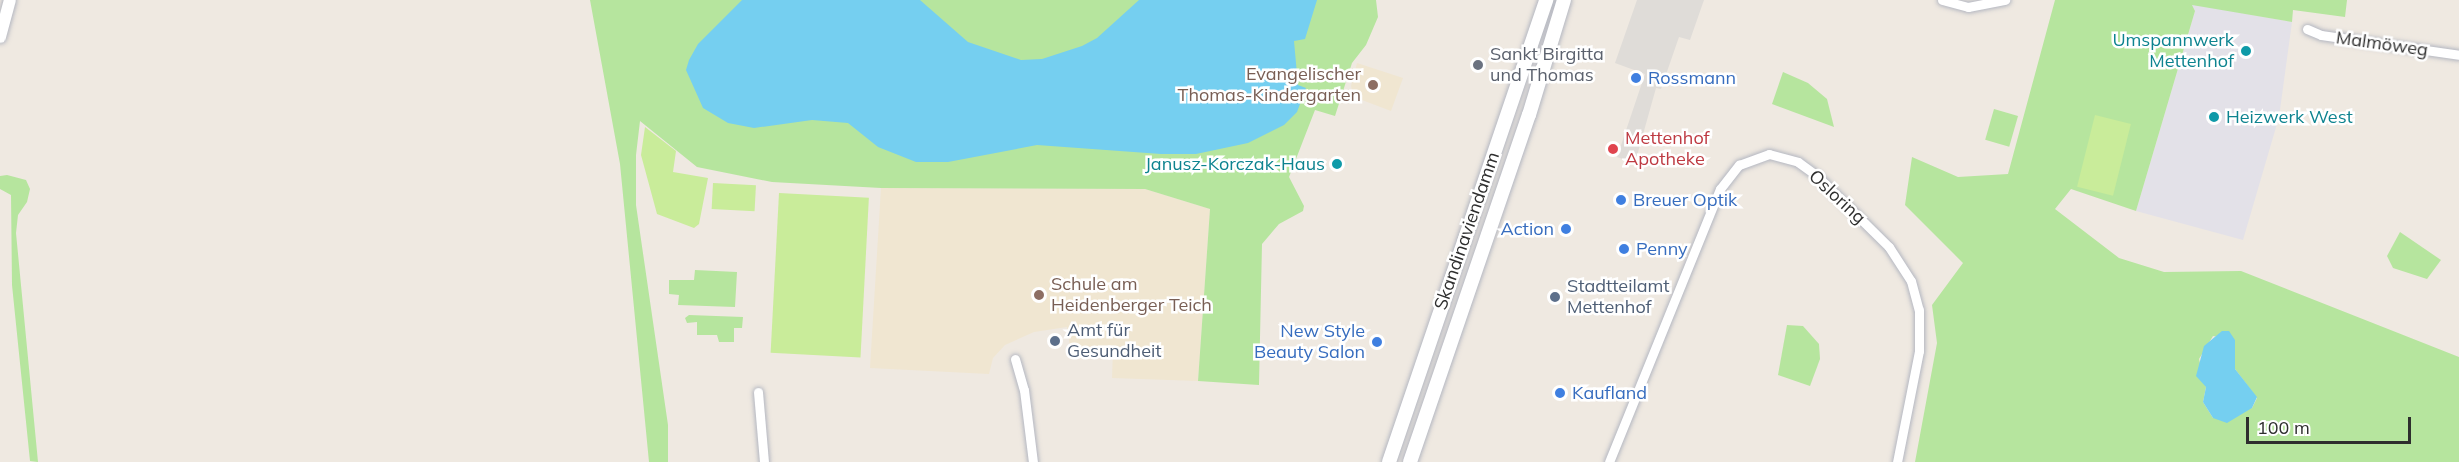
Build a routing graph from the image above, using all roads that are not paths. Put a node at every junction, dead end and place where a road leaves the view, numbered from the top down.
1 (10, 0) edge
2 (1546, 0) edge
3 (1564, 0) edge
4 (1942, 0) edge
5 (2005, 0) edge
6 (2307, 29) dead end
7 (0, 38) edge
8 (2459, 55) edge
9 (1015, 359) dead end
10 (758, 392) dead end
11 (764, 462) edge
12 (1033, 462) edge
13 (1389, 462) edge
14 (1410, 462) edge
15 (1609, 462) edge
16 (1897, 462) edge

1 - 7 street
2 - 13 main road, Skandinaviendamm
3 - 14 main road, Skandinaviendamm
4 - 5 street
6 - 8 street, Malmöweg
9 - 12 street
10 - 11 street
15 - 16 street, Osloring

